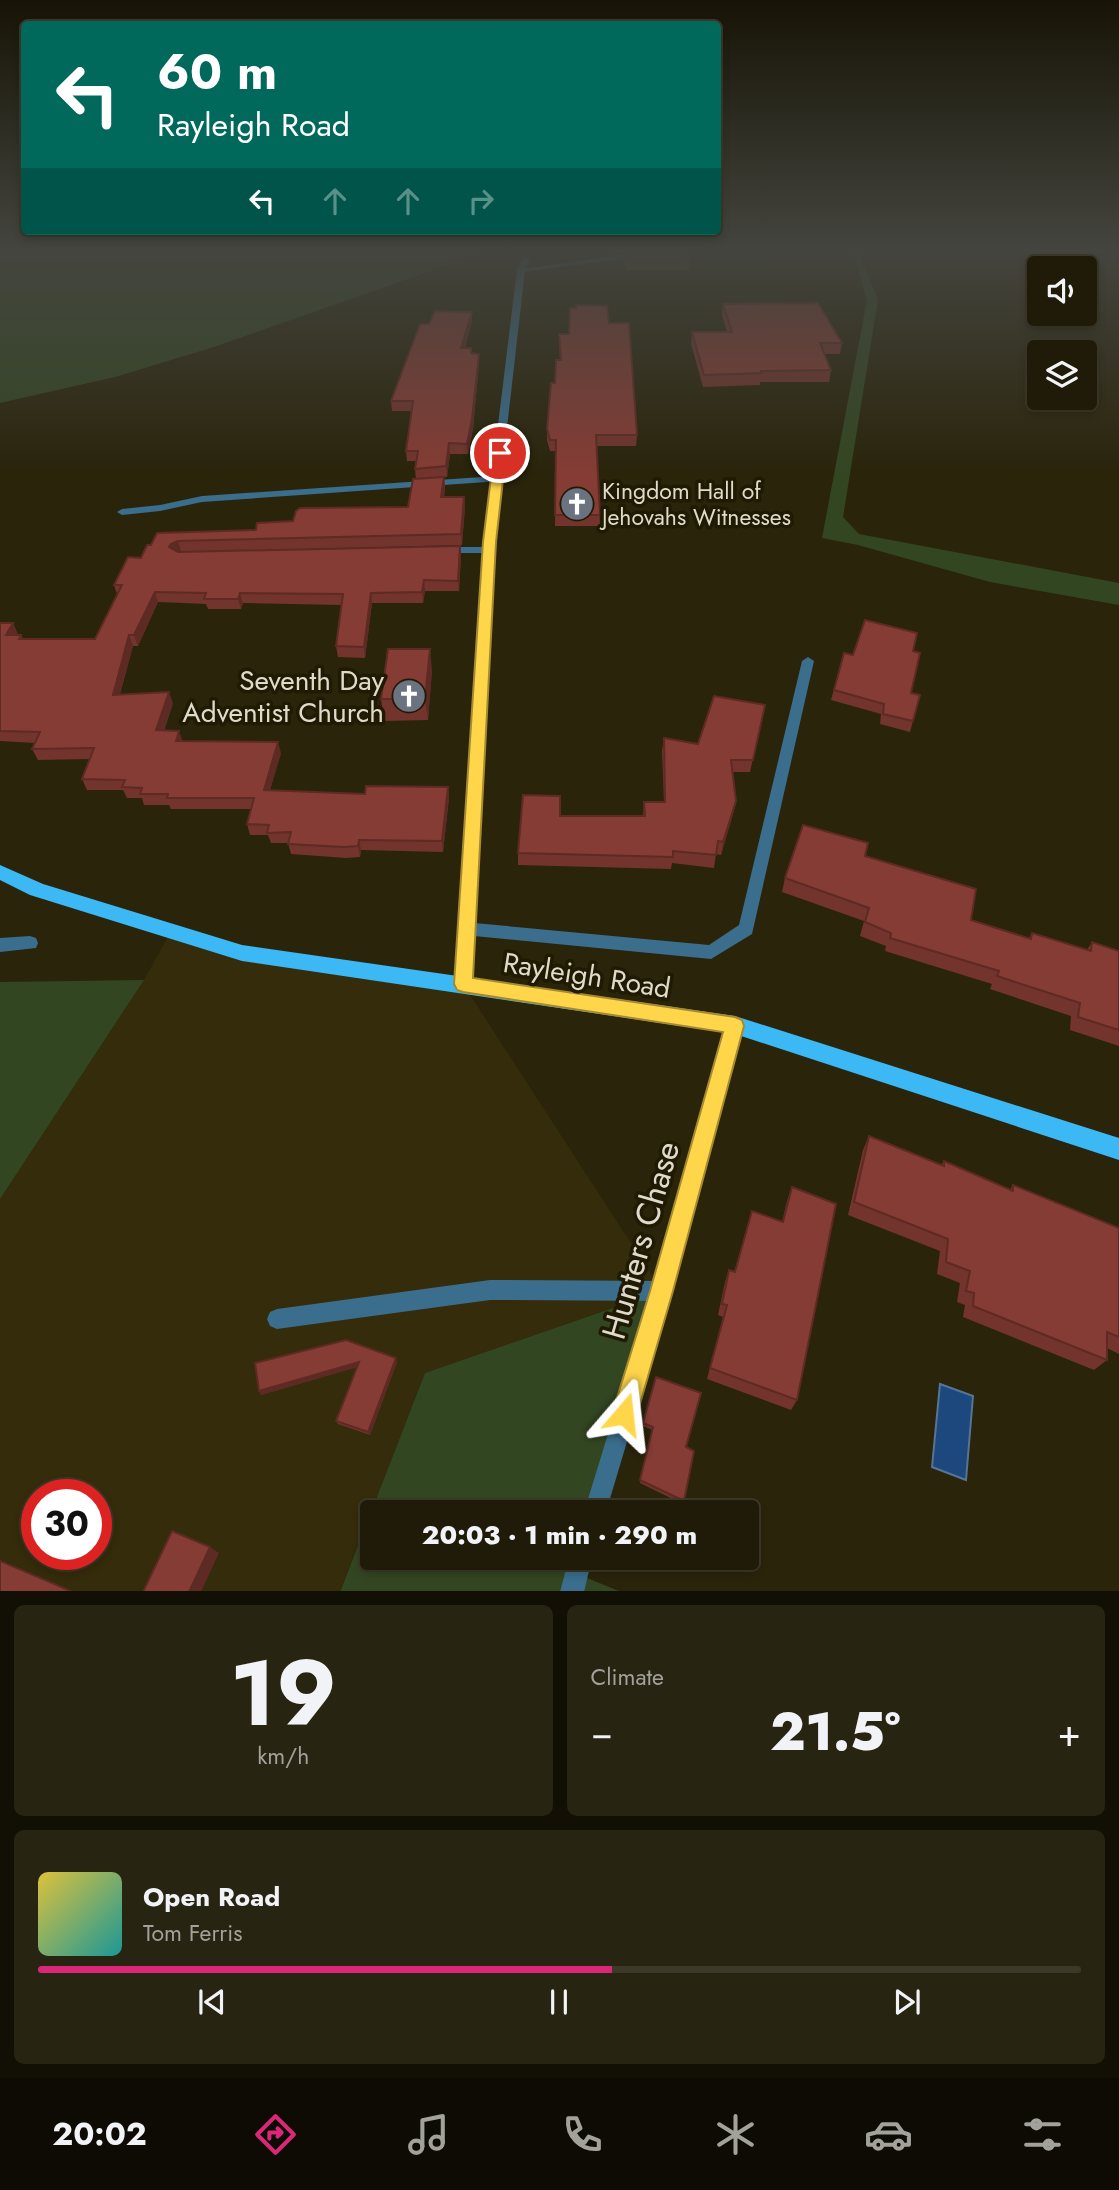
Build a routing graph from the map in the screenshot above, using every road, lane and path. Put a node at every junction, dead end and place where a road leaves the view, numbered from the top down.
1 (517, 324) edge
2 (497, 479) junction
3 (122, 512) dead end
4 (489, 550) junction
5 (422, 551) edge
6 (808, 661) dead end
7 (0, 872) edge
8 (468, 929) junction
9 (30, 943) dead end
10 (0, 945) edge
11 (463, 984) junction
12 (735, 1026) junction
13 (1119, 1149) edge
14 (662, 1291) junction
15 (277, 1319) dead end
16 (599, 1500) edge
17 (578, 1570) edge
18 (572, 1591) edge

1 - 2 street
2 - 3 street
2 - 4 street
4 - 5 street
4 - 8 street
6 - 8 street, Rayleigh Road
7 - 11 main road, Rayleigh Road
8 - 11 street
9 - 10 street
11 - 12 main road, Rayleigh Road
12 - 13 main road, Rayleigh Road
12 - 14 street, Hunters Chase
14 - 15 street
14 - 16 street, Hunters Chase
17 - 18 street

